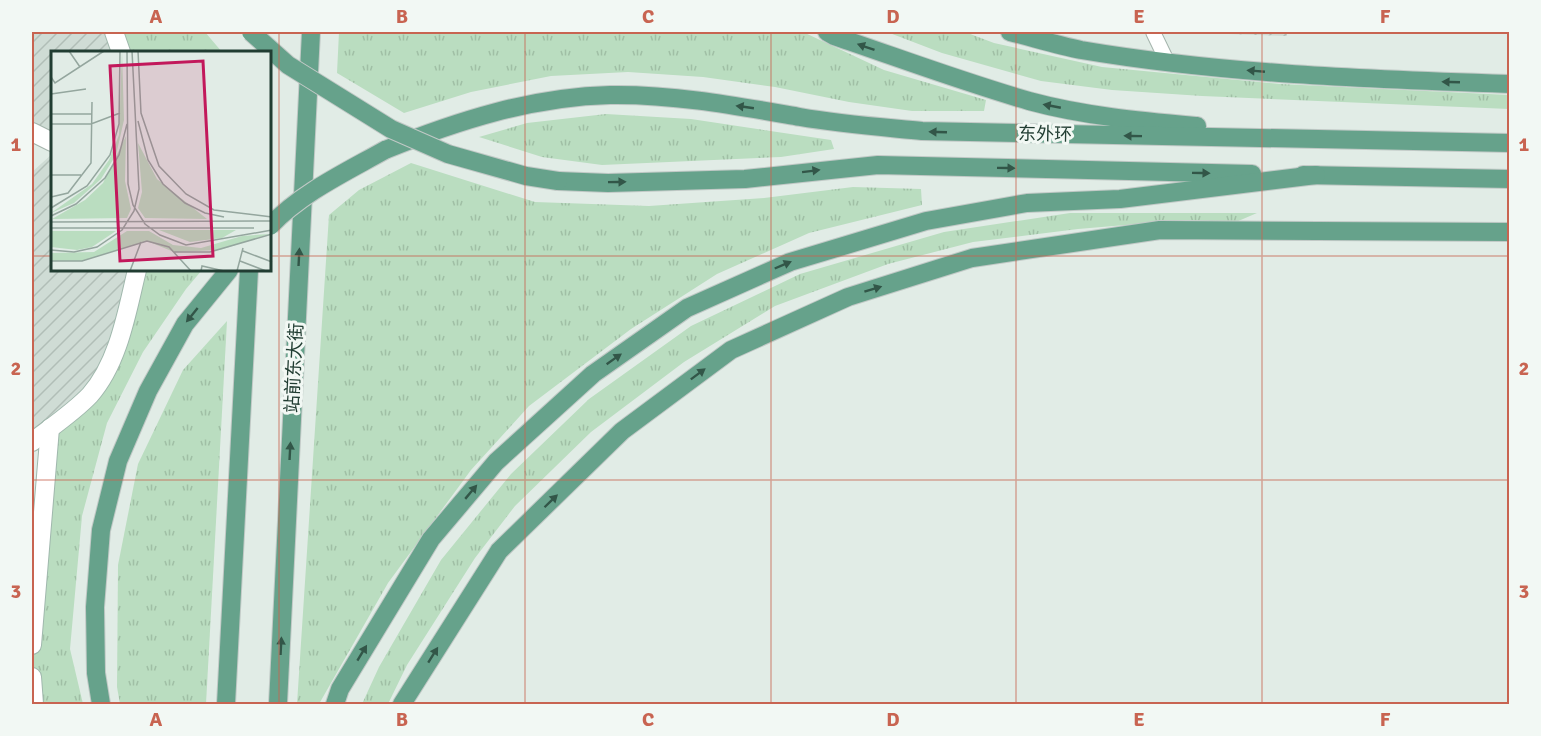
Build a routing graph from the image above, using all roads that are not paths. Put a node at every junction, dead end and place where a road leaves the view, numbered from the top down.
1 (114, 32) edge
2 (251, 32) edge
3 (262, 32) edge
4 (311, 32) edge
5 (827, 32) edge
6 (1010, 32) edge
7 (1153, 32) edge
8 (121, 51) edge
9 (260, 51) edge
10 (1167, 61) junction
11 (1509, 84) edge
12 (32, 132) edge
13 (1318, 139) junction
14 (51, 142) edge
15 (1509, 143) edge
16 (1316, 175) junction
17 (1509, 179) edge
18 (272, 224) edge
19 (1509, 232) edge
20 (137, 272) edge
21 (227, 272) edge
22 (249, 272) edge
23 (50, 428) junction
24 (32, 442) edge
25 (32, 645) edge
26 (32, 677) edge
27 (34, 705) edge
28 (101, 705) edge
29 (226, 705) edge
30 (278, 705) edge
31 (335, 705) edge
32 (402, 705) edge

1 - 8 street
2 -> 16 main road, bridge
3 - 9 main road
30 -> 4 main road, 站前东大街
13 -> 5 main road
6 - 10 main road
7 - 10 lane
11 -> 10 main road
12 - 14 street
13 - 15 main road, 东外环
13 -> 18 main road, 东外环, bridge
16 - 17 main road
31 -> 16 main road
32 -> 19 main road
20 - 23 street
21 -> 28 main road
22 - 29 main road
23 - 24 street
23 - 25 street
26 - 27 street

